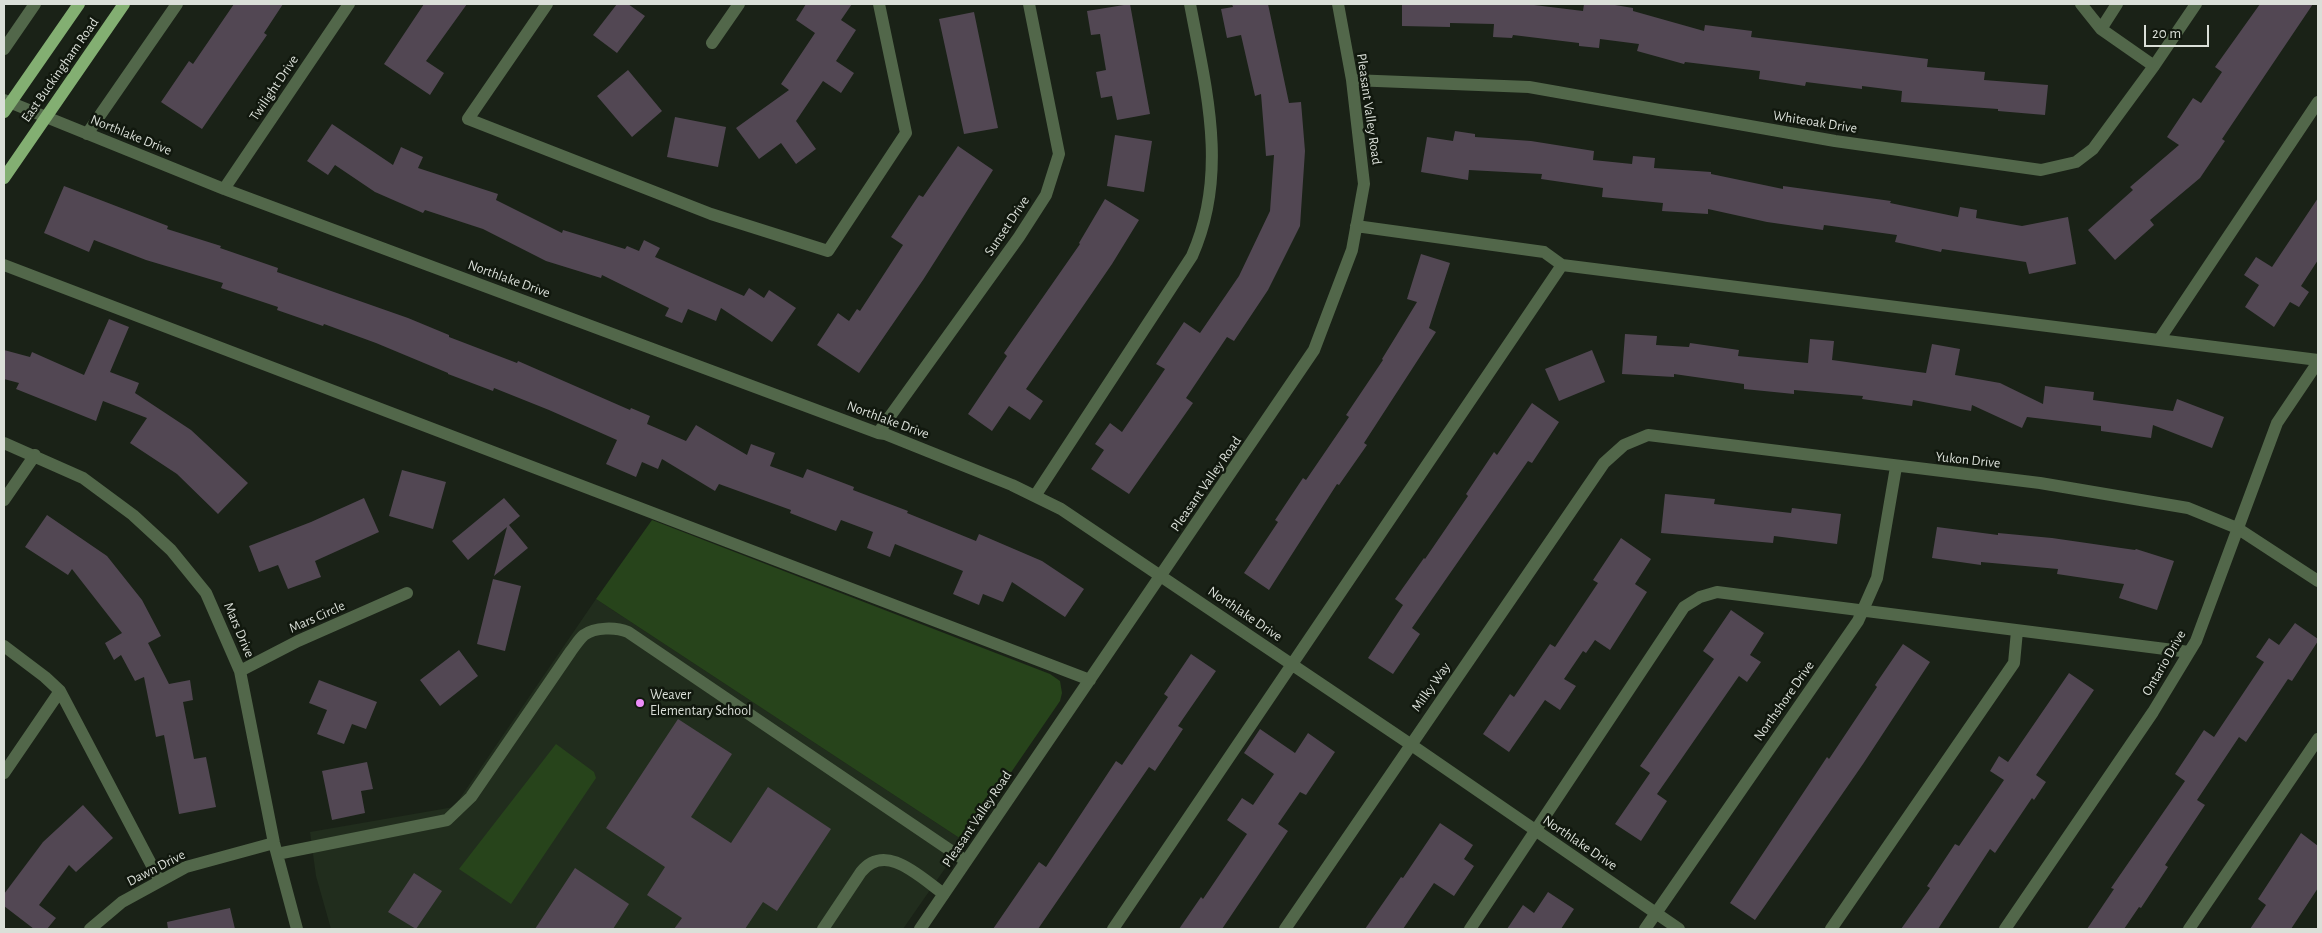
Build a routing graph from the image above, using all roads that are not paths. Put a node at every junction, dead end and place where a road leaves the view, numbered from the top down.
1 (35, 4) edge
2 (79, 4) edge
3 (124, 4) edge
4 (176, 4) edge
5 (349, 4) edge
6 (547, 4) edge
7 (739, 4) edge
8 (879, 4) edge
9 (1029, 4) edge
10 (1190, 4) edge
11 (1338, 4) edge
12 (2081, 4) edge
13 (2117, 4) edge
14 (2196, 4) edge
15 (2101, 28) junction
16 (712, 43) dead end
17 (4, 48) edge
18 (2154, 66) junction
19 (1352, 80) junction
20 (2318, 102) edge
21 (6, 105) edge
22 (45, 117) junction
23 (87, 134) junction
24 (4, 178) edge
25 (224, 189) junction
26 (1356, 226) junction
27 (1562, 265) junction
28 (4, 266) edge
29 (2159, 340) junction
30 (2318, 361) edge
31 (878, 433) junction
32 (4, 443) edge
33 (35, 456) junction
34 (1604, 463) joint
35 (1896, 467) junction
36 (1035, 496) junction
37 (4, 500) edge
38 (2237, 528) junction
39 (1161, 575) junction
40 (2318, 581) edge
41 (408, 592) dead end
42 (1863, 609) junction
43 (2017, 632) junction
44 (4, 646) edge
45 (2189, 652) junction
46 (1293, 665) junction
47 (240, 671) junction
48 (1090, 680) junction
49 (60, 691) junction
50 (2318, 739) edge
51 (1410, 744) junction
52 (4, 773) edge
53 (1536, 831) junction
54 (275, 849) junction
55 (966, 862) junction
56 (160, 881) junction
57 (944, 894) junction
58 (1656, 913) junction
59 (90, 929) edge
60 (297, 929) edge
61 (823, 929) edge
62 (920, 929) edge
63 (1113, 929) edge
64 (1285, 929) edge
65 (1470, 929) edge
66 (1645, 929) edge
67 (1679, 929) edge
68 (1831, 929) edge
69 (2005, 929) edge
70 (2188, 929) edge

1 - 17 street
2 - 21 main road, East Buckingham Road
3 - 22 main road, East Buckingham Road
4 - 23 street
5 - 25 street, Twilight Drive
6 - 8 street
7 - 16 street
9 - 31 street, Sunset Drive
10 - 36 street
11 - 19 street, Pleasant Valley Road
12 - 15 street
13 - 15 street
14 - 18 street, Whiteoak Drive
15 - 18 street
18 - 19 street, Whiteoak Drive
19 - 26 street, Pleasant Valley Road
20 - 29 street
21 - 22 street, Northlake Drive
22 - 23 street, Northlake Drive
22 - 24 main road, East Buckingham Road
23 - 25 street, Northlake Drive
25 - 31 street, Northlake Drive
26 - 27 street
26 - 39 street, Pleasant Valley Road
27 - 29 street
27 - 46 street
28 - 48 street
29 - 30 street
30 - 38 street, Ontario Drive
31 - 36 street, Northlake Drive
32 - 33 street, Mars Drive
33 - 37 street
33 - 47 street, Mars Drive
34 - 35 street, Yukon Drive
34 - 51 street, Milky Way
35 - 38 street, Yukon Drive
35 - 42 street, Northshore Drive
36 - 39 street, Northlake Drive
38 - 40 street, Yukon Drive
38 - 45 street, Ontario Drive
39 - 46 street, Northlake Drive
39 - 48 street, Pleasant Valley Road
41 - 47 street, Mars Circle
42 - 43 street
42 - 53 street
42 - 58 street, Northshore Drive
43 - 45 street
43 - 68 street
44 - 49 street
45 - 69 street, Ontario Drive
46 - 51 street, Northlake Drive
46 - 63 street
47 - 54 street, Mars Drive
48 - 55 street, Pleasant Valley Road
49 - 52 street
49 - 56 street
50 - 70 street
51 - 53 street, Northlake Drive
51 - 64 street, Milky Way
53 - 58 street, Northlake Drive
53 - 65 street
54 - 55 street, Dawn Drive
54 - 56 street, Dawn Drive
54 - 60 street, Mars Drive
55 - 57 street, Pleasant Valley Road
56 - 59 street, Dawn Drive
57 - 61 street
57 - 62 street, Pleasant Valley Road
58 - 66 street, Northshore Drive
58 - 67 street, Northlake Drive

